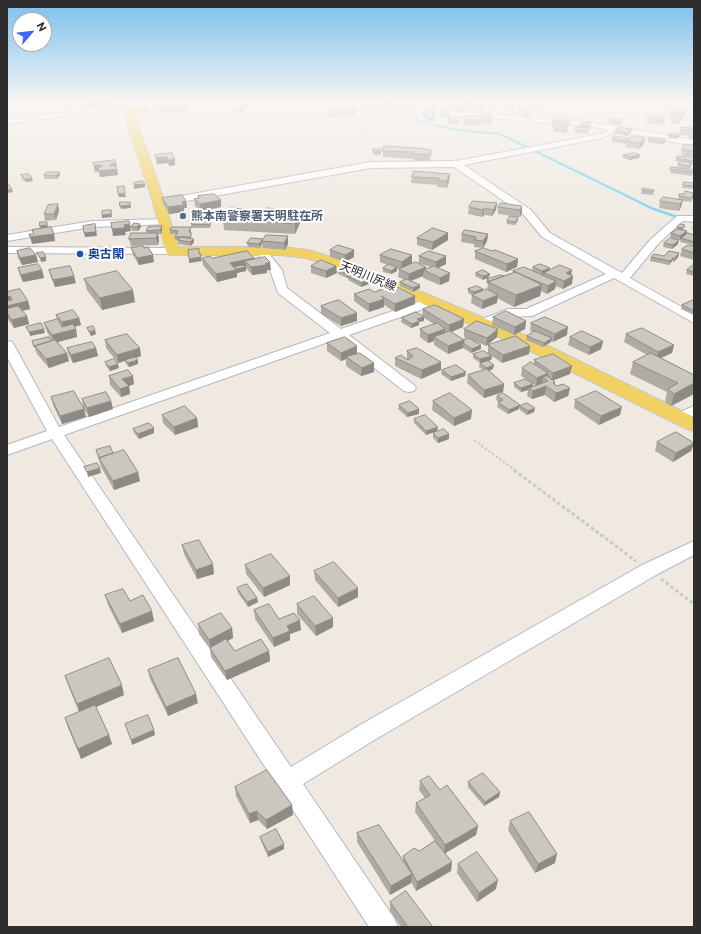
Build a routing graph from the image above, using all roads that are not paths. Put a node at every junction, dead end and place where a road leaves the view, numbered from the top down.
1 (139, 145) edge
2 (557, 145) edge
3 (456, 164) junction
4 (159, 203) junction
5 (694, 219) edge
6 (165, 222) junction
7 (7, 238) edge
8 (8, 250) edge
9 (172, 251) junction
10 (262, 251) junction
11 (619, 277) junction
12 (431, 302) junction
13 (694, 319) edge
14 (482, 324) junction
15 (340, 334) junction
16 (7, 345) edge
17 (410, 388) dead end
18 (694, 410) edge
19 (678, 418) junction
20 (694, 426) edge
21 (56, 434) junction
22 (7, 450) edge
23 (694, 547) edge
24 (288, 781) junction
25 (385, 927) edge

1 - 4 main road
2 - 3 street
3 - 4 street
3 - 11 street
4 - 6 main road
5 - 11 street
6 - 7 street
6 - 9 main road
8 - 9 street
9 - 10 main road, 天明川尻線
10 - 12 main road, 天明川尻線
10 - 15 street
11 - 13 street
11 - 14 street
12 - 14 main road, 天明川尻線
12 - 15 street
14 - 19 main road, 天明川尻線
15 - 17 street
15 - 21 street
16 - 21 street
18 - 19 street
19 - 20 main road, 天明川尻線
21 - 22 street
21 - 24 street
23 - 24 street
24 - 25 street

